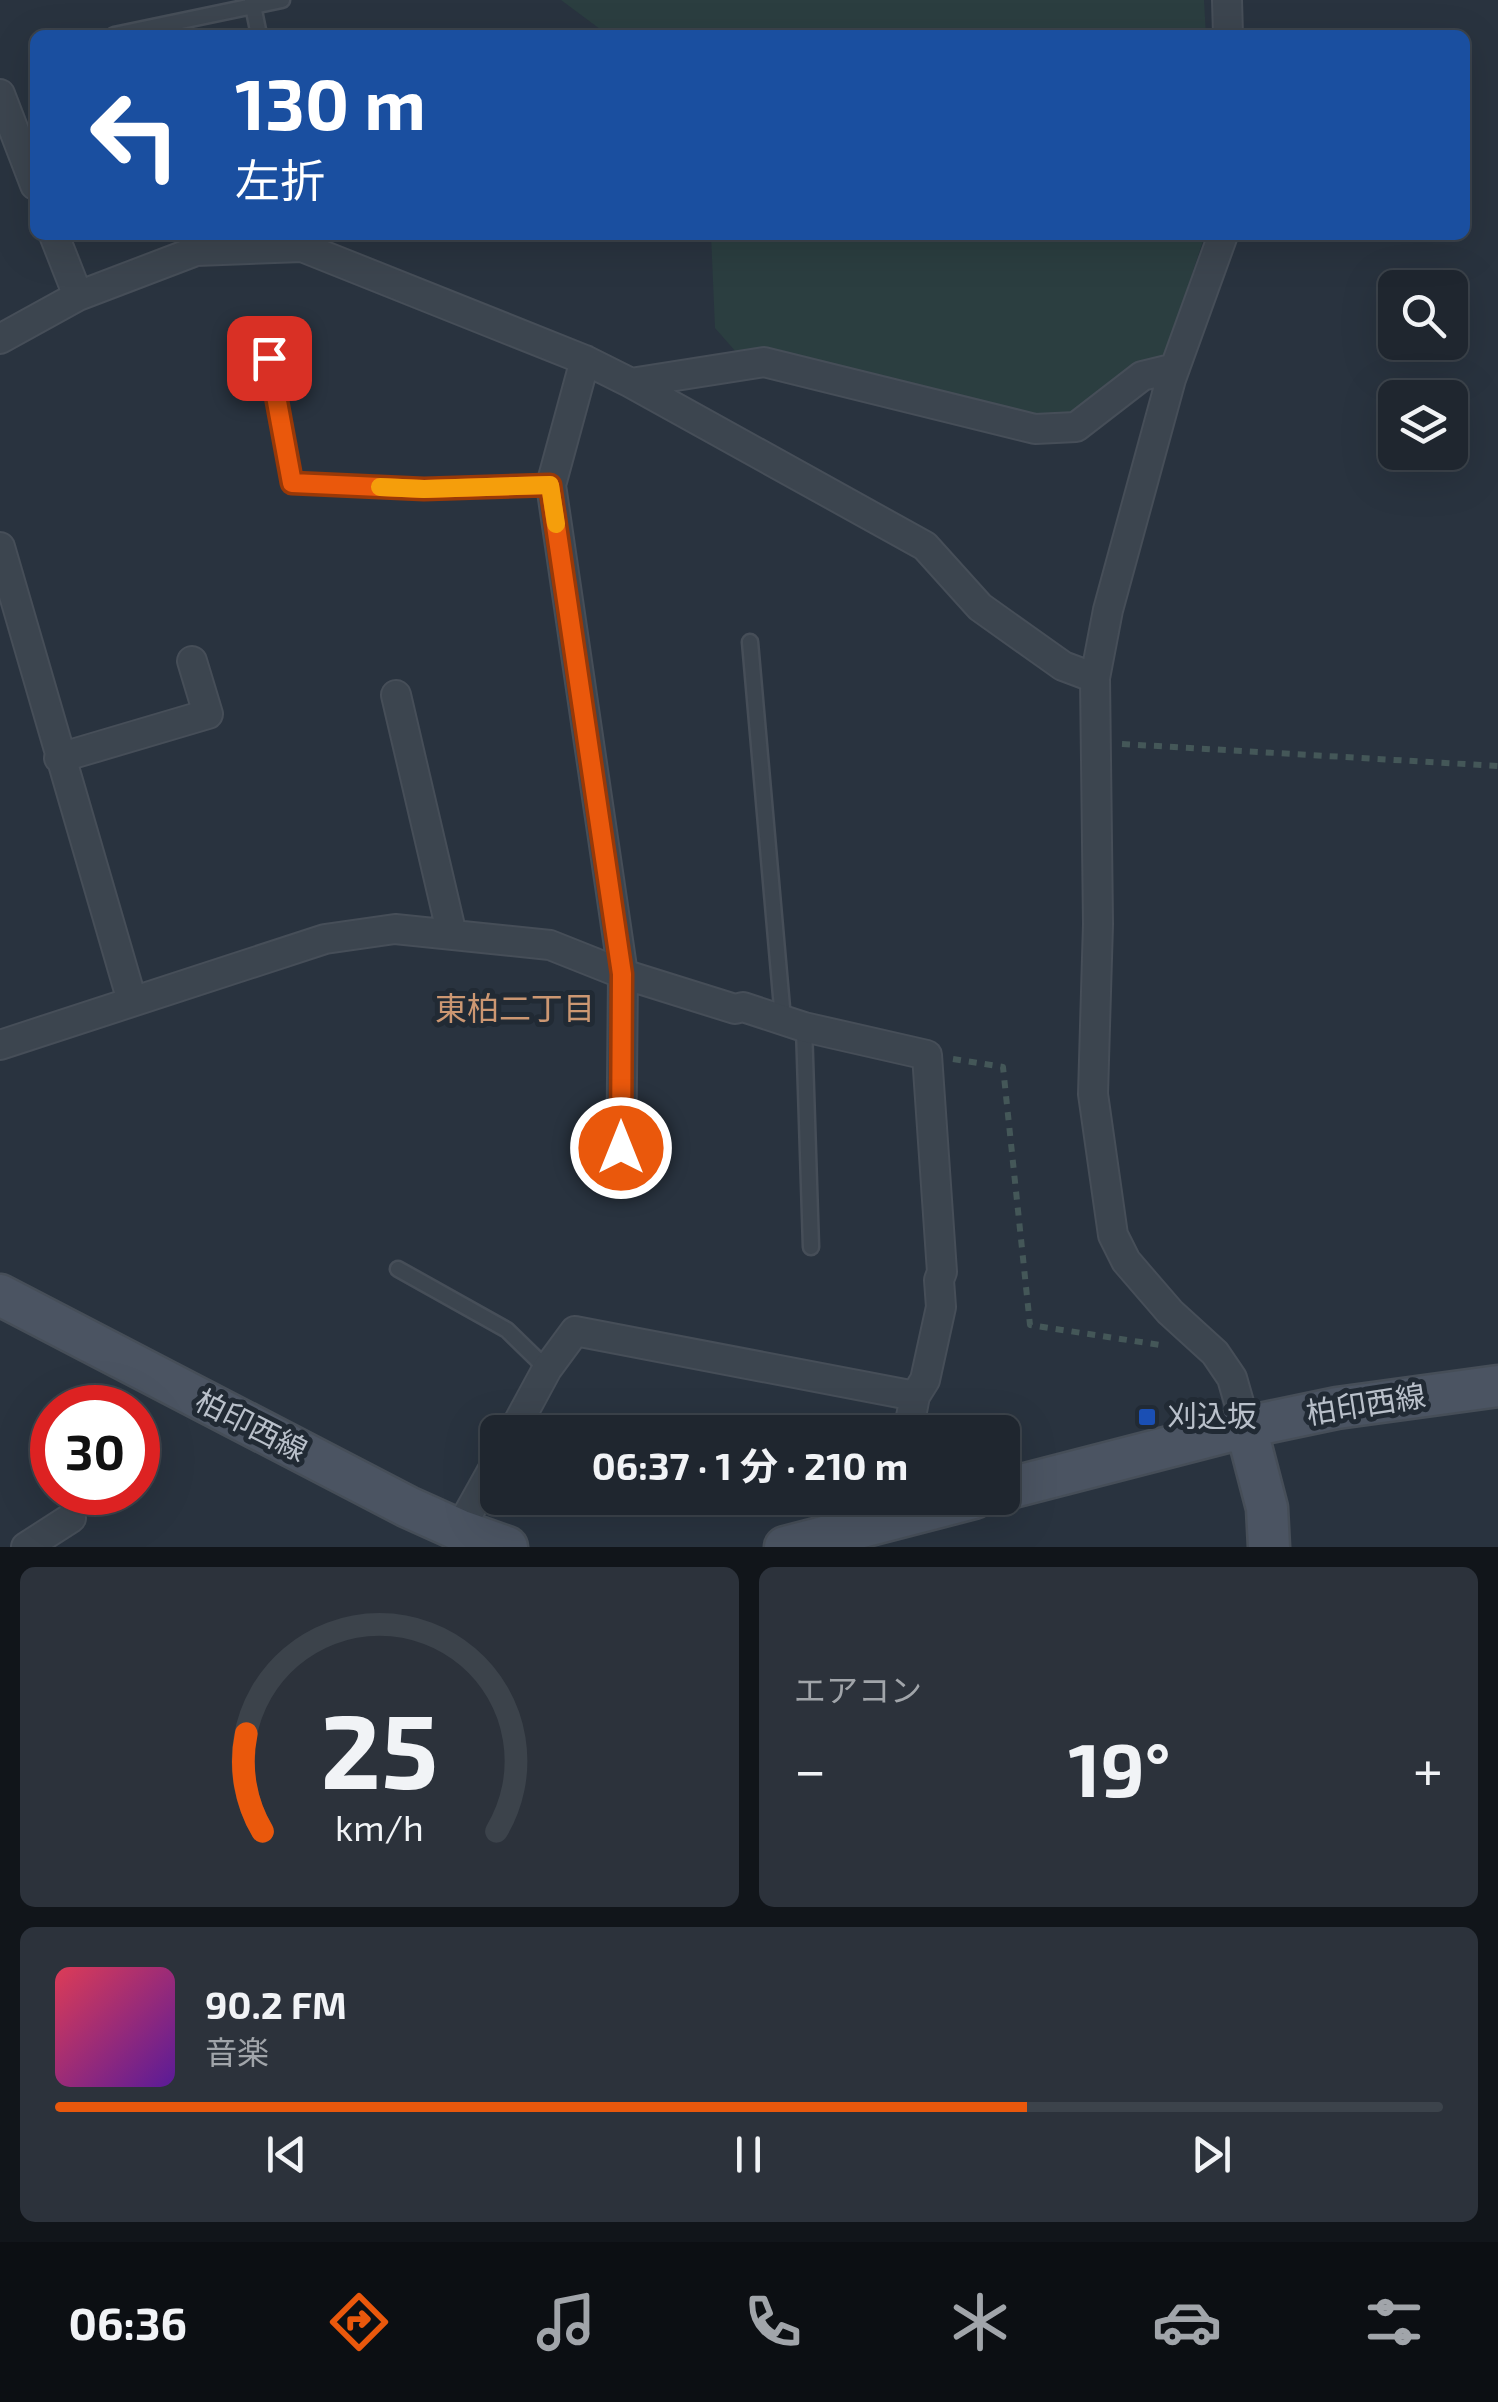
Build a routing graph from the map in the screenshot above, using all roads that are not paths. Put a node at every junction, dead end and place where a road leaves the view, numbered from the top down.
1 (282, 0) edge
2 (1227, 0) edge
3 (253, 3) edge
4 (136, 30) edge
5 (259, 30) edge
6 (1228, 30) edge
7 (0, 94) edge
8 (30, 172) edge
9 (56, 240) edge
10 (1221, 240) edge
11 (301, 241) edge
12 (192, 243) edge
13 (78, 296) junction
14 (0, 339) edge
15 (269, 358) dead end
16 (585, 360) junction
17 (1174, 368) junction
18 (632, 383) junction
19 (550, 485) junction
20 (0, 547) edge
21 (750, 642) dead end
22 (192, 661) dead end
23 (1096, 678) junction
24 (396, 695) dead end
25 (60, 758) junction
26 (452, 935) junction
27 (622, 974) junction
28 (132, 1000) junction
29 (793, 1023) junction
30 (0, 1045) edge
31 (621, 1182) dead end
32 (811, 1248) dead end
33 (398, 1269) dead end
34 (0, 1295) edge
35 (547, 1369) junction
36 (1498, 1386) edge
37 (915, 1396) junction
38 (521, 1415) edge
39 (911, 1415) edge
40 (1246, 1427) junction
41 (1020, 1485) edge
42 (480, 1492) edge
43 (874, 1515) edge
44 (71, 1518) dead end
45 (459, 1530) junction
46 (26, 1547) edge
47 (507, 1547) edge
48 (785, 1547) edge
49 (1269, 1547) edge

1 - 3 lane
2 - 6 street
3 - 4 lane
3 - 5 lane
7 - 8 street
9 - 13 street
10 - 17 street
11 - 12 street
11 - 16 street
12 - 13 street
13 - 14 street
15 - 19 lane
16 - 18 street
16 - 19 street
17 - 18 street
17 - 23 street
18 - 23 street
19 - 27 street
20 - 25 street
21 - 29 lane
22 - 25 street
23 - 40 street
24 - 26 street
25 - 28 street
26 - 27 street
26 - 28 street
27 - 29 street
27 - 31 street
28 - 30 street
29 - 32 lane
29 - 37 street
33 - 35 lane
34 - 45 main road, 柏印西線
35 - 37 street
35 - 38 street
36 - 40 main road, 柏印西線
37 - 39 street
40 - 41 main road, 柏印西線
40 - 49 main road
42 - 45 street
43 - 48 main road
44 - 46 street
45 - 47 main road, 柏印西線

